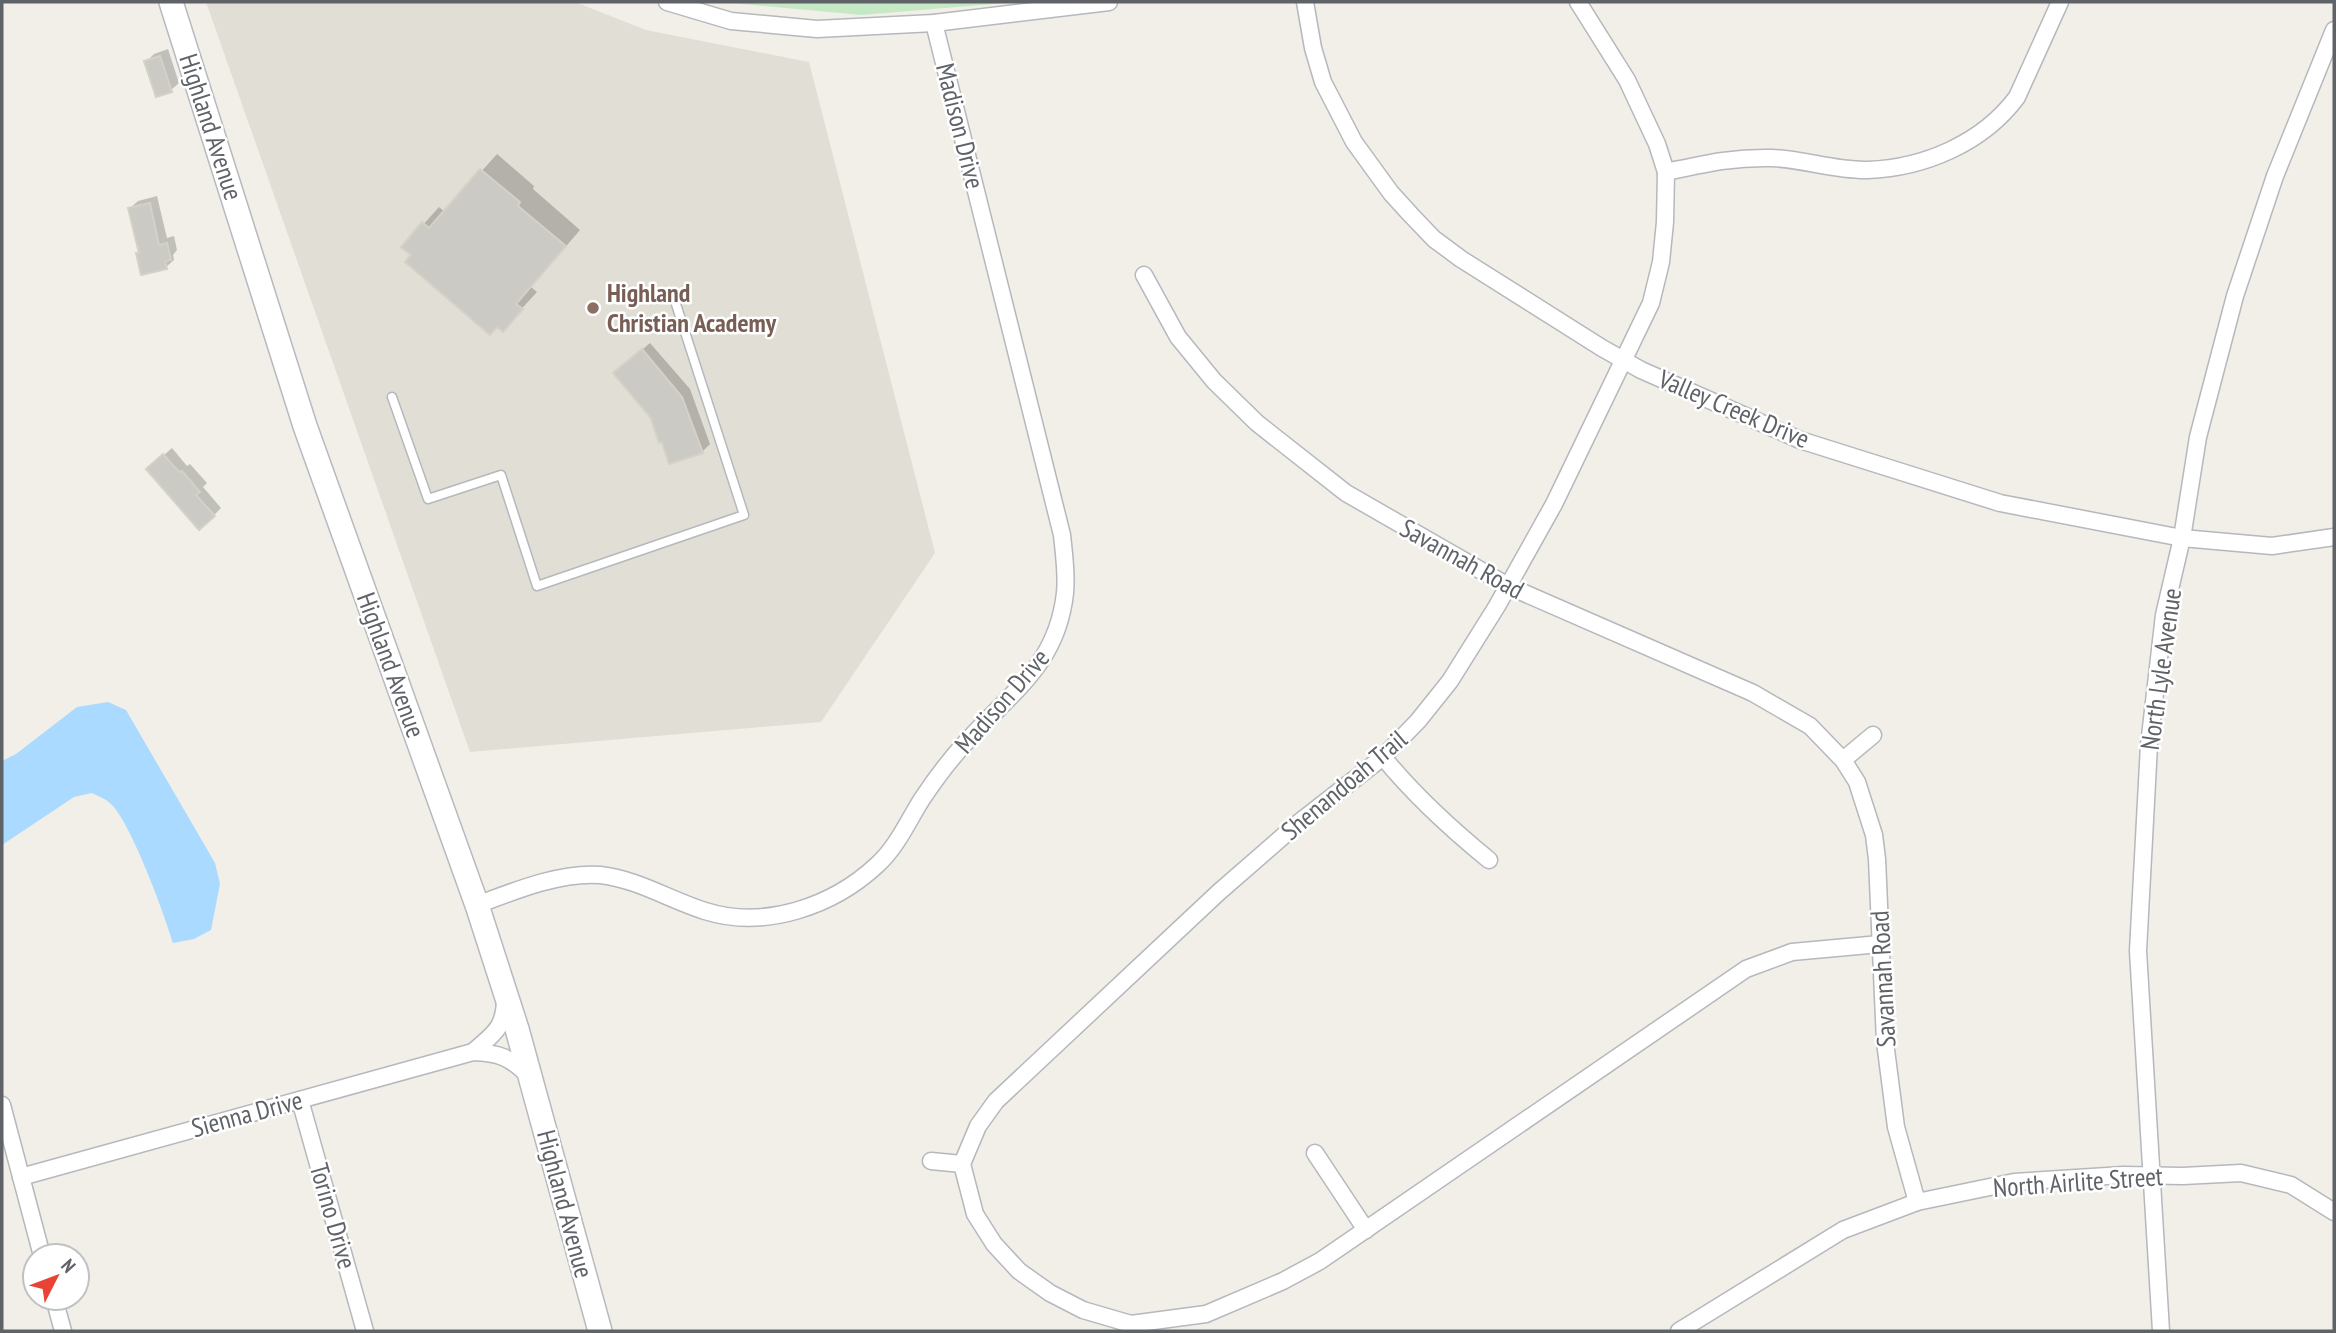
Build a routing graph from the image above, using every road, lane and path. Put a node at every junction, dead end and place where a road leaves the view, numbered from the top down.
1 (171, 2) edge
2 (667, 2) edge
3 (1109, 2) edge
4 (1305, 2) edge
5 (1578, 2) edge
6 (2060, 2) edge
7 (934, 23) junction
8 (2334, 30) edge
9 (1666, 172) junction
10 (1144, 275) dead end
11 (675, 301) dead end
12 (1625, 361) junction
13 (392, 397) dead end
14 (2334, 537) edge
15 (2182, 538) junction
16 (1508, 586) junction
17 (1873, 735) dead end
18 (1383, 757) junction
19 (1843, 760) junction
20 (1489, 860) dead end
21 (477, 905) junction
22 (1880, 944) junction
23 (506, 995) junction
24 (473, 1052) junction
25 (530, 1077) junction
26 (300, 1100) junction
27 (2, 1105) edge
28 (1315, 1153) dead end
29 (931, 1161) dead end
30 (962, 1164) junction
31 (2153, 1176) junction
32 (21, 1177) junction
33 (1917, 1202) junction
34 (2333, 1206) edge
35 (1366, 1230) junction
36 (38, 1242) edge
37 (58, 1312) edge
38 (63, 1331) edge
39 (365, 1331) edge
40 (600, 1331) edge
41 (1679, 1331) edge
42 (2161, 1331) edge

1 - 21 main road, Highland Avenue
2 - 7 street
3 - 7 street
4 - 12 street, Valley Creek Drive
5 - 9 street, Shenandoah Trail
6 - 9 street
7 - 21 street, Madison Drive
8 - 15 street, North Lyle Avenue
9 - 12 street, Shenandoah Trail
10 - 16 street, Savannah Road
11 - 13 lane
12 - 15 street, Valley Creek Drive
12 - 16 street, Shenandoah Trail
14 - 15 street, Valley Creek Drive
15 - 31 street, North Lyle Avenue
16 - 18 street, Shenandoah Trail
16 - 19 street, Savannah Road
17 - 19 street
18 - 20 street
18 - 30 street, Shenandoah Trail
19 - 22 street, Savannah Road
21 - 23 main road, Highland Avenue
22 - 33 street, Savannah Road
22 - 35 street
23 - 24 street
23 - 25 main road, Highland Avenue
24 - 25 street
24 - 26 street, Sienna Drive
25 - 40 main road, Highland Avenue
26 - 32 street, Sienna Drive
26 - 39 street, Torino Drive
27 - 32 street
28 - 35 street
29 - 30 street
30 - 35 street
31 - 33 street, North Airlite Street
31 - 34 street, North Airlite Street
31 - 42 street, North Lyle Avenue
32 - 36 street
33 - 41 street, North Airlite Street
37 - 38 street

